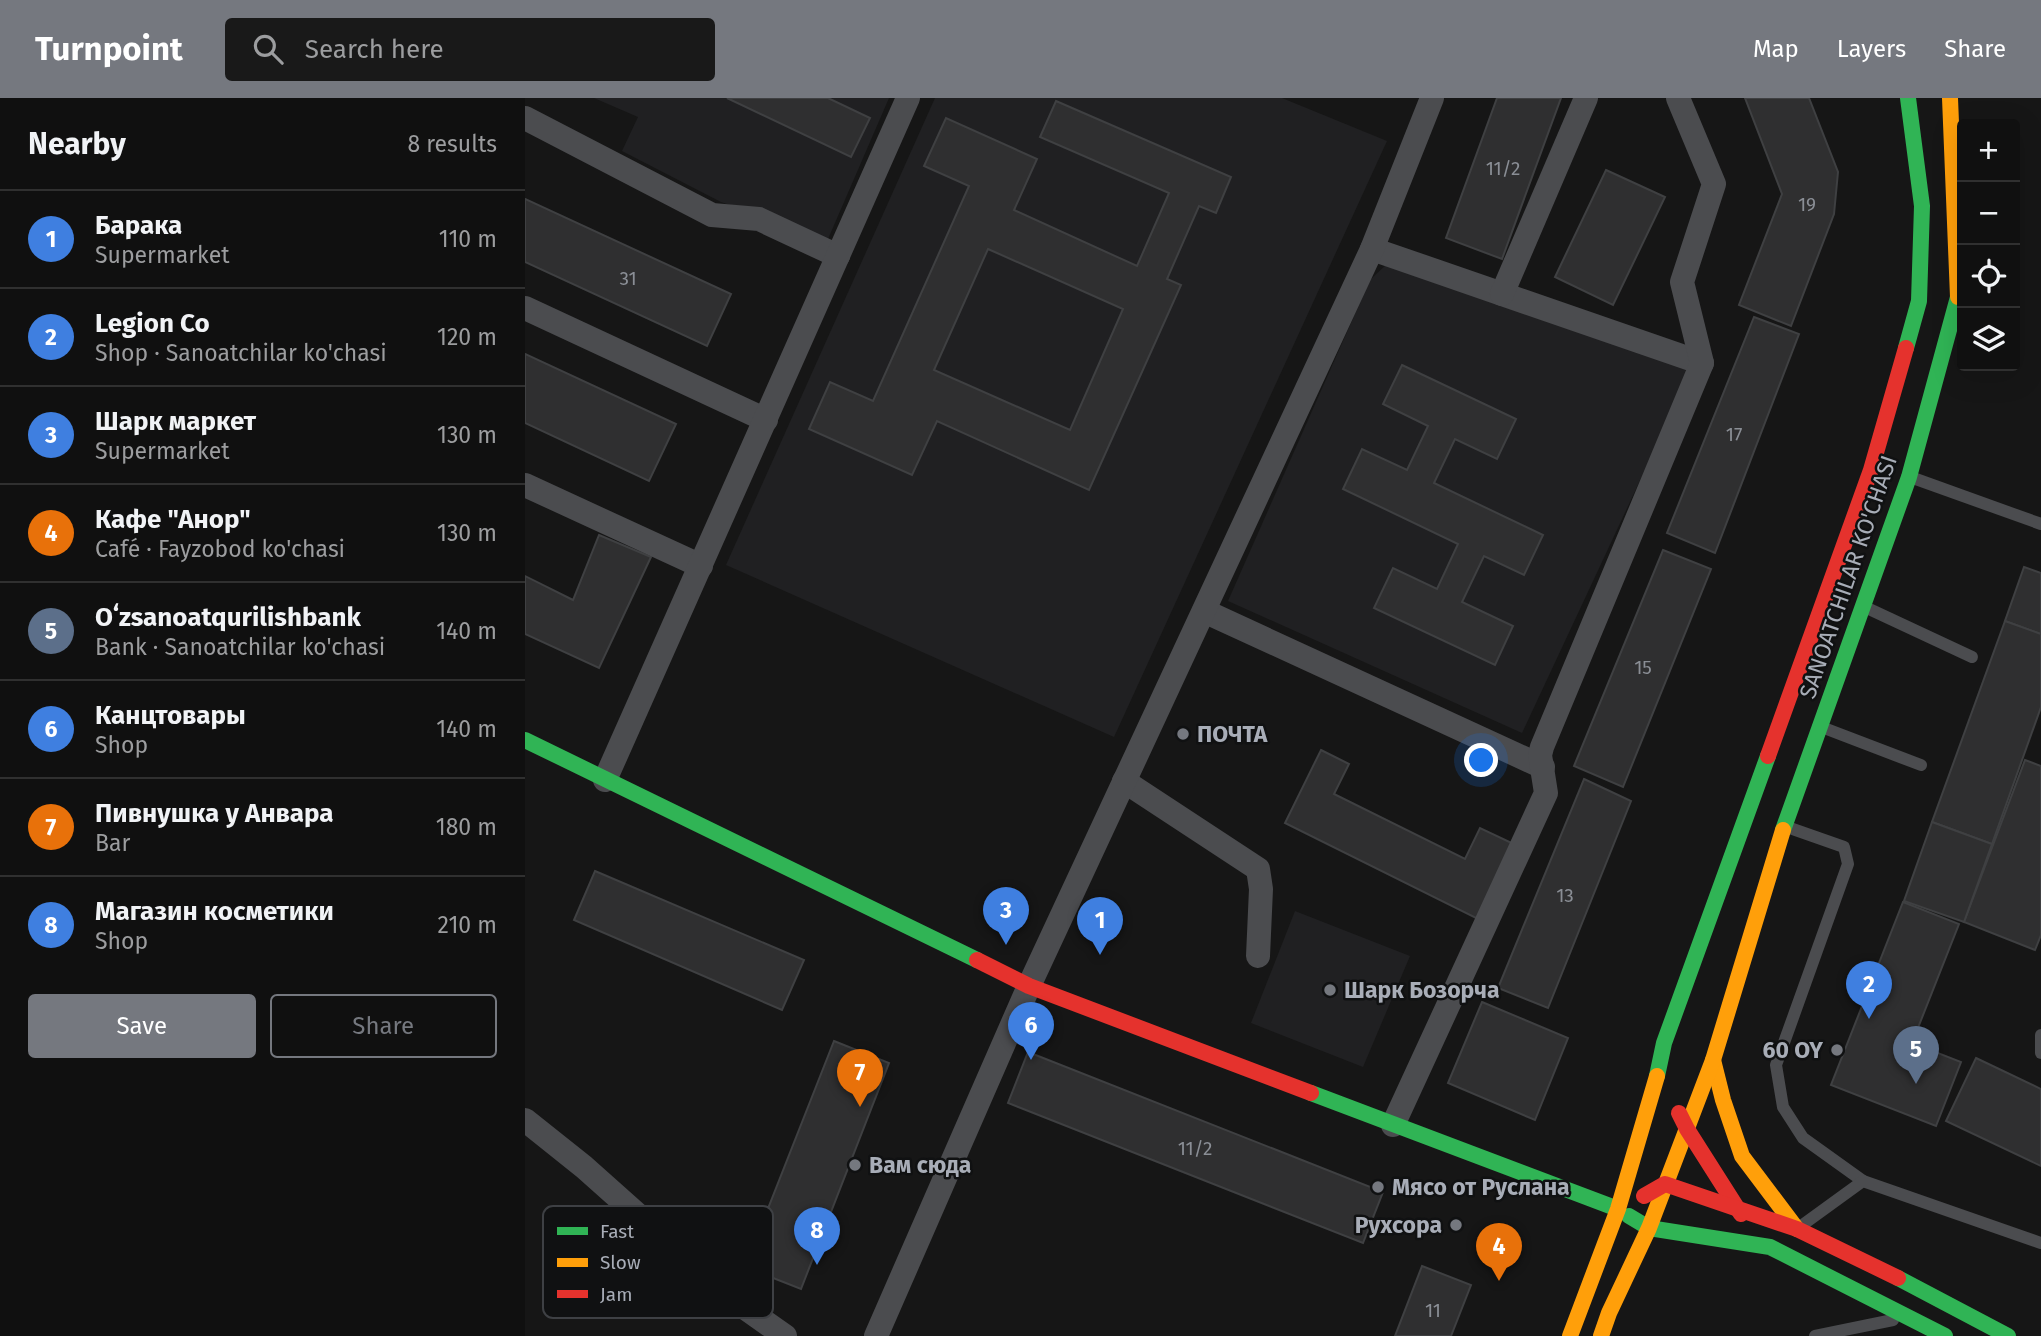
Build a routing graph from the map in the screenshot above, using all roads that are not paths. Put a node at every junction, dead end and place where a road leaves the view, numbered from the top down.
1 (908, 98) edge
2 (1432, 98) edge
3 (1585, 98) edge
4 (1678, 98) edge
5 (1908, 98) edge
6 (1950, 98) edge
7 (525, 118) edge
8 (1371, 250) junction
9 (838, 256) junction
10 (1502, 294) junction
11 (525, 308) edge
12 (1702, 363) junction
13 (766, 421) junction
14 (1909, 477) junction
15 (525, 485) edge
16 (2041, 524) edge
17 (701, 566) junction
18 (1863, 606) junction
19 (1204, 611) junction
20 (1972, 657) dead end
21 (1820, 726) junction
22 (525, 740) edge
23 (1921, 765) dead end
24 (1543, 767) junction
25 (605, 780) junction
26 (1124, 781) junction
27 (1784, 826) junction
28 (1258, 956) dead end
29 (1029, 986) junction
30 (2041, 1035) edge
31 (1664, 1043) junction
32 (2041, 1053) edge
33 (1713, 1060) junction
34 (525, 1120) edge
35 (1393, 1125) junction
36 (1687, 1129) junction
37 (1863, 1181) junction
38 (1665, 1184) junction
39 (628, 1206) edge
40 (1735, 1207) junction
41 (1618, 1209) junction
42 (1649, 1228) junction
43 (1797, 1229) junction
44 (2041, 1243) edge
45 (1770, 1247) junction
46 (1909, 1317) junction
47 (759, 1318) edge
48 (785, 1336) edge
49 (876, 1336) edge
50 (1570, 1336) edge
51 (1601, 1336) edge
52 (1815, 1336) edge
53 (1945, 1336) edge
54 (2008, 1336) edge

1 - 9 street
2 - 8 street
3 - 10 street
4 - 12 street
5 - 31 main road, SANOATCHILAR KO'CHASI
6 - 14 main road, SANOATCHILAR KO'CHASI
7 - 9 street
8 - 10 street
8 - 19 street
9 - 13 street
10 - 12 street
11 - 13 street
12 - 24 street
13 - 17 street
14 - 16 lane
14 - 18 main road, SANOATCHILAR KO'CHASI
15 - 17 street
17 - 25 street
18 - 20 lane
18 - 21 main road, SANOATCHILAR KO'CHASI
19 - 24 street
19 - 26 street
21 - 23 lane
21 - 27 main road, SANOATCHILAR KO'CHASI
22 - 25 main road
24 - 35 street
25 - 29 main road
26 - 28 street
26 - 29 street
27 - 33 main road, SANOATCHILAR KO'CHASI
27 - 37 lane
29 - 35 main road
29 - 49 street
30 - 32 lane
31 - 36 main road, SANOATCHILAR KO'CHASI
31 - 41 main road, SANOATCHILAR KO'CHASI
33 - 36 main road, SANOATCHILAR KO'CHASI
33 - 43 main road
34 - 39 street
35 - 41 main road
36 - 38 main road, SANOATCHILAR KO'CHASI
36 - 40 main road, SANOATCHILAR KO'CHASI
37 - 43 lane
37 - 44 lane
38 - 40 main road
38 - 41 main road
38 - 42 main road, SANOATCHILAR KO'CHASI
40 - 43 main road
40 - 45 main road, SANOATCHILAR KO'CHASI
41 - 42 main road, SANOATCHILAR KO'CHASI
41 - 50 main road
42 - 45 main road, SANOATCHILAR KO'CHASI
42 - 51 main road, SANOATCHILAR KO'CHASI
43 - 54 main road
45 - 46 main road, SANOATCHILAR KO'CHASI
46 - 52 lane
46 - 53 main road, SANOATCHILAR KO'CHASI
47 - 48 street

